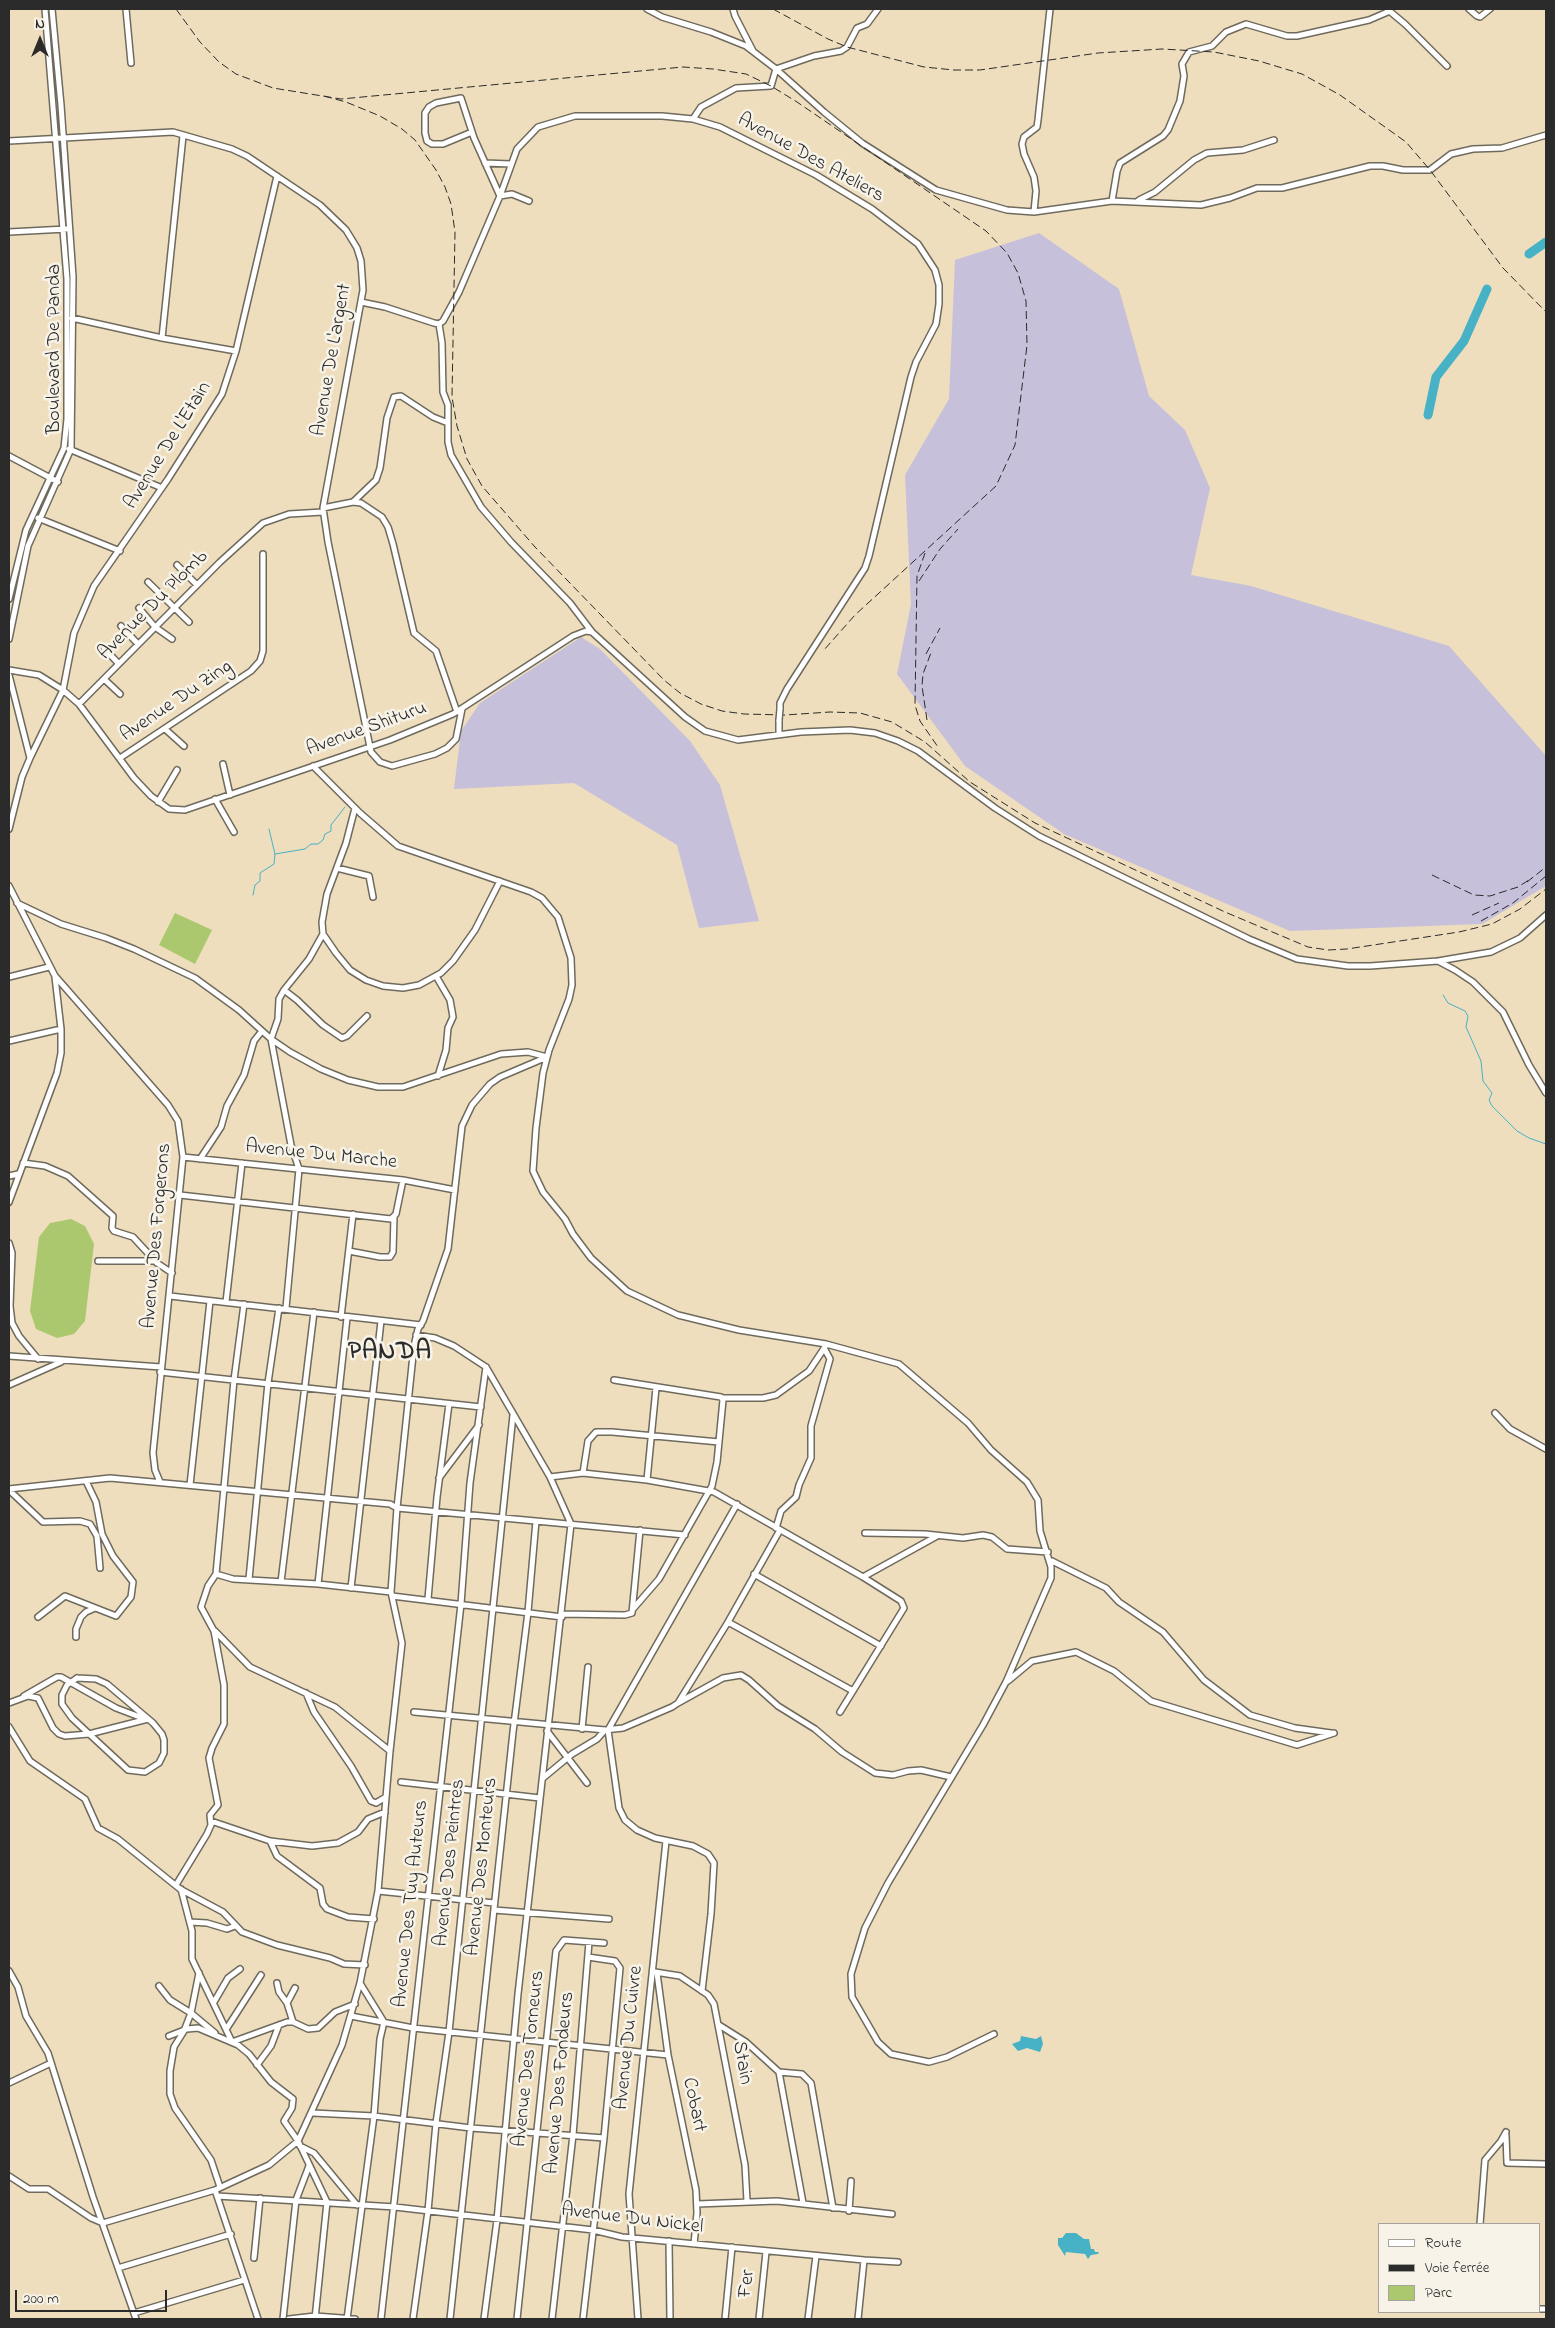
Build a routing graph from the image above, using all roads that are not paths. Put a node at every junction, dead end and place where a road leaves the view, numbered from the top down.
1 (45, 9) edge
2 (52, 9) edge
3 (126, 9) edge
4 (647, 9) edge
5 (733, 9) edge
6 (878, 9) edge
7 (1050, 9) edge
8 (1469, 9) edge
9 (1490, 9) edge
10 (1388, 10) edge
11 (754, 52) junction
12 (131, 63) dead end
13 (1447, 66) dead end
14 (776, 69) junction
15 (693, 119) junction
16 (472, 132) junction
17 (1546, 135) edge
18 (183, 136) junction
19 (56, 138) junction
20 (64, 138) junction
21 (1274, 140) dead end
22 (9, 141) edge
23 (485, 163) junction
24 (511, 164) junction
25 (277, 176) junction
26 (500, 196) junction
27 (529, 200) dead end
28 (1112, 200) junction
29 (1139, 201) junction
30 (1034, 212) junction
31 (66, 229) junction
32 (9, 232) edge
33 (361, 302) junction
34 (67, 317) junction
35 (73, 318) junction
36 (439, 324) junction
37 (162, 338) junction
38 (236, 351) junction
39 (448, 423) junction
40 (64, 448) junction
41 (71, 449) junction
42 (9, 456) edge
43 (50, 477) junction
44 (58, 482) junction
45 (162, 488) junction
46 (353, 502) junction
47 (323, 510) junction
48 (33, 515) junction
49 (40, 518) junction
50 (120, 551) junction
51 (263, 554) dead end
52 (177, 565) dead end
53 (148, 582) dead end
54 (197, 585) junction
55 (10, 590) junction
56 (18, 591) junction
57 (9, 599) edge
58 (139, 608) dead end
59 (174, 608) junction
60 (10, 621) edge
61 (189, 622) dead end
62 (121, 626) dead end
63 (155, 627) junction
64 (592, 632) junction
65 (9, 639) edge
66 (172, 639) dead end
67 (138, 644) junction
68 (104, 648) dead end
69 (118, 664) junction
70 (9, 670) edge
71 (9, 675) edge
72 (104, 679) junction
73 (63, 690) junction
74 (120, 694) dead end
75 (79, 704) junction
76 (460, 710) junction
77 (165, 729) junction
78 (779, 734) junction
79 (184, 746) dead end
80 (369, 746) junction
81 (30, 758) junction
82 (120, 758) junction
83 (223, 764) dead end
84 (314, 766) junction
85 (177, 770) dead end
86 (230, 795) junction
87 (9, 798) edge
88 (216, 799) junction
89 (15, 800) junction
90 (158, 802) junction
91 (355, 808) junction
92 (9, 829) edge
93 (234, 832) dead end
94 (337, 868) junction
95 (500, 881) junction
96 (9, 886) edge
97 (11, 895) edge
98 (373, 897) dead end
99 (17, 902) junction
100 (1546, 915) edge
101 (324, 934) junction
102 (1438, 961) junction
103 (49, 967) junction
104 (55, 976) junction
105 (436, 976) junction
106 (9, 977) edge
107 (284, 990) junction
108 (367, 1016) dead end
109 (61, 1029) junction
110 (262, 1031) junction
111 (271, 1039) junction
112 (9, 1041) edge
113 (547, 1058) junction
114 (438, 1076) junction
115 (1546, 1093) edge
116 (183, 1157) junction
117 (200, 1159) junction
118 (23, 1162) junction
119 (242, 1163) junction
120 (299, 1169) junction
121 (18, 1174) junction
122 (9, 1176) edge
123 (403, 1180) junction
124 (455, 1190) junction
125 (180, 1195) junction
126 (238, 1200) junction
127 (9, 1202) edge
128 (295, 1206) junction
129 (353, 1214) junction
130 (394, 1217) junction
131 (9, 1243) edge
132 (349, 1251) junction
133 (98, 1261) dead end
134 (156, 1261) junction
135 (172, 1273) junction
136 (170, 1296) junction
137 (210, 1301) junction
138 (226, 1302) junction
139 (244, 1304) junction
140 (279, 1308) junction
141 (286, 1308) junction
142 (314, 1312) junction
143 (344, 1317) junction
144 (381, 1321) junction
145 (421, 1325) junction
146 (416, 1335) junction
147 (825, 1346) junction
148 (9, 1356) edge
149 (38, 1359) junction
150 (62, 1362) junction
151 (486, 1367) junction
152 (161, 1369) junction
153 (202, 1376) junction
154 (234, 1380) junction
155 (614, 1380) dead end
156 (268, 1384) junction
157 (9, 1385) edge
158 (305, 1387) junction
159 (656, 1388) junction
160 (340, 1391) junction
161 (373, 1394) junction
162 (409, 1398) junction
163 (722, 1398) junction
164 (450, 1404) junction
165 (481, 1407) junction
166 (1495, 1413) dead end
167 (513, 1414) junction
168 (479, 1424) junction
169 (651, 1435) junction
170 (719, 1442) junction
171 (1546, 1449) edge
172 (583, 1473) junction
173 (550, 1477) junction
174 (439, 1479) junction
175 (647, 1480) junction
176 (86, 1481) junction
177 (160, 1482) junction
178 (190, 1485) junction
179 (224, 1488) junction
180 (9, 1489) edge
181 (257, 1492) junction
182 (709, 1492) junction
183 (293, 1495) junction
184 (328, 1498) junction
185 (362, 1502) junction
186 (737, 1504) junction
187 (397, 1508) junction
188 (435, 1512) junction
189 (467, 1514) junction
190 (502, 1518) junction
191 (536, 1521) junction
192 (571, 1524) junction
193 (778, 1529) junction
194 (640, 1530) junction
195 (866, 1533) dead end
196 (685, 1535) junction
197 (939, 1535) junction
198 (1048, 1552) junction
199 (1052, 1561) dead end
200 (100, 1568) dead end
201 (216, 1574) junction
202 (754, 1574) junction
203 (863, 1577) junction
204 (249, 1579) junction
205 (281, 1582) junction
206 (318, 1584) junction
207 (351, 1588) junction
208 (391, 1594) junction
209 (428, 1599) junction
210 (461, 1604) junction
211 (95, 1608) junction
212 (494, 1608) junction
213 (633, 1609) junction
214 (528, 1612) junction
215 (562, 1615) junction
216 (38, 1617) dead end
217 (728, 1622) junction
218 (214, 1631) junction
219 (76, 1637) dead end
220 (881, 1646) junction
221 (588, 1667) dead end
222 (1006, 1682) junction
223 (70, 1683) junction
224 (853, 1691) junction
225 (306, 1693) junction
226 (22, 1698) junction
227 (9, 1703) edge
228 (678, 1703) junction
229 (414, 1712) dead end
230 (840, 1712) dead end
231 (448, 1714) junction
232 (481, 1718) junction
233 (148, 1719) junction
234 (514, 1722) junction
235 (9, 1727) edge
236 (547, 1729) junction
237 (582, 1729) junction
238 (606, 1730) junction
239 (89, 1734) junction
240 (390, 1751) junction
241 (568, 1757) junction
242 (951, 1777) junction
243 (542, 1779) junction
244 (401, 1782) dead end
245 (586, 1783) dead end
246 (440, 1786) junction
247 (474, 1789) junction
248 (507, 1794) junction
249 (386, 1797) junction
250 (540, 1798) junction
251 (385, 1812) junction
252 (211, 1821) junction
253 (270, 1841) junction
254 (666, 1841) junction
255 (178, 1887) junction
256 (378, 1891) junction
257 (428, 1896) junction
258 (463, 1900) junction
259 (494, 1902) junction
260 (494, 1910) junction
261 (527, 1913) junction
262 (374, 1919) junction
263 (609, 1919) dead end
264 (190, 1922) junction
265 (235, 1926) junction
266 (589, 1942) junction
267 (604, 1943) dead end
268 (588, 1957) junction
269 (365, 1966) junction
270 (240, 1969) dead end
271 (9, 1971) edge
272 (654, 1972) junction
273 (199, 1973) junction
274 (262, 1975) dead end
275 (277, 1983) dead end
276 (360, 1984) junction
277 (160, 1986) dead end
278 (295, 1988) dead end
279 (702, 1991) junction
280 (214, 2002) junction
281 (287, 2004) junction
282 (355, 2004) junction
283 (191, 2013) junction
284 (352, 2016) junction
285 (293, 2022) junction
286 (384, 2022) junction
287 (279, 2025) junction
288 (719, 2025) junction
289 (227, 2028) junction
290 (413, 2028) junction
291 (184, 2031) junction
292 (449, 2032) junction
293 (480, 2034) junction
294 (994, 2034) dead end
295 (169, 2036) dead end
296 (221, 2037) junction
297 (513, 2038) junction
298 (232, 2042) junction
299 (547, 2042) junction
300 (579, 2046) junction
301 (612, 2049) junction
302 (644, 2053) junction
303 (668, 2055) junction
304 (51, 2062) junction
305 (257, 2065) junction
306 (779, 2072) junction
307 (9, 2083) edge
308 (313, 2113) junction
309 (374, 2116) junction
310 (404, 2120) junction
311 (436, 2123) junction
312 (471, 2128) junction
313 (505, 2130) junction
314 (537, 2132) junction
315 (573, 2135) junction
316 (604, 2138) junction
317 (299, 2144) junction
318 (1546, 2164) edge
319 (309, 2166) junction
320 (9, 2176) edge
321 (851, 2181) dead end
322 (218, 2188) junction
323 (217, 2196) junction
324 (260, 2198) junction
325 (296, 2200) junction
326 (747, 2201) junction
327 (327, 2202) junction
328 (803, 2203) junction
329 (697, 2204) junction
330 (359, 2205) junction
331 (395, 2207) junction
332 (833, 2208) junction
333 (849, 2210) junction
334 (428, 2211) junction
335 (892, 2214) dead end
336 (462, 2216) junction
337 (497, 2220) junction
338 (528, 2223) junction
339 (1480, 2223) edge
340 (103, 2224) junction
341 (563, 2227) junction
342 (593, 2230) junction
343 (231, 2234) junction
344 (633, 2238) junction
345 (669, 2241) junction
346 (694, 2244) junction
347 (732, 2247) junction
348 (766, 2252) junction
349 (816, 2256) junction
350 (254, 2258) dead end
351 (864, 2260) junction
352 (898, 2262) dead end
353 (118, 2268) junction
354 (244, 2280) junction
355 (135, 2316) edge
356 (315, 2318) edge
357 (258, 2319) edge
358 (283, 2319) edge
359 (289, 2319) edge
360 (347, 2319) edge
361 (355, 2319) edge
362 (381, 2319) edge
363 (413, 2319) edge
364 (450, 2319) edge
365 (484, 2319) edge
366 (517, 2319) edge
367 (552, 2319) edge
368 (583, 2319) edge
369 (638, 2319) edge
370 (670, 2319) edge
371 (725, 2319) edge
372 (759, 2319) edge
373 (808, 2319) edge
374 (858, 2319) edge

1 - 19 street, Boulevard De Panda
2 - 20 street, Boulevard De Panda
3 - 12 street
4 - 11 street
5 - 11 street
6 - 14 street
7 - 30 street
8 - 9 street
10 - 13 street
10 - 28 street
11 - 14 street
14 - 15 street
14 - 30 street
15 - 24 street, Avenue Des Ateliers
15 - 78 street, Avenue Des Ateliers, bridge
16 - 16 street
16 - 23 street
17 - 29 street
18 - 20 street, Avenue De L'argent
18 - 25 street, Avenue De L'argent
18 - 37 street
19 - 20 street, Avenue De L'argent
19 - 22 street, Avenue De L'argent
19 - 31 street, Boulevard De Panda
20 - 31 street, Boulevard De Panda
21 - 29 street
23 - 24 street
23 - 26 street
24 - 26 street, Avenue Des Ateliers
25 - 33 street, Avenue De L'argent
25 - 38 street, Avenue De L'Etain
26 - 27 street
26 - 36 street, Avenue Des Ateliers
28 - 29 street
28 - 30 street
31 - 32 street
31 - 34 street, Boulevard De Panda
31 - 35 street, Boulevard De Panda
33 - 36 street
33 - 47 street, Avenue De L'argent
34 - 35 street
34 - 40 street, Boulevard De Panda
35 - 37 street
35 - 41 street, Boulevard De Panda
36 - 39 street
37 - 38 street
38 - 45 street, Avenue De L'Etain
39 - 46 street
39 - 64 street
40 - 41 street
40 - 43 street, Boulevard De Panda
41 - 44 street, Boulevard De Panda
41 - 45 street
42 - 43 street
43 - 44 street
43 - 48 street, Boulevard De Panda
44 - 49 street, Boulevard De Panda
45 - 50 street, Avenue De L'Etain
46 - 47 street, Avenue Du Plomb
46 - 76 street
47 - 54 street, Avenue Du Plomb
47 - 80 street, Avenue De L'argent
48 - 49 street
48 - 55 street, Boulevard De Panda
49 - 50 street
49 - 56 street, Boulevard De Panda
50 - 73 street, Avenue De L'Etain
51 - 77 street, Avenue Du Zing
52 - 54 street
53 - 59 street
54 - 59 street, Avenue Du Plomb
55 - 56 street
55 - 57 street, Boulevard De Panda
56 - 60 street, Boulevard De Panda
58 - 63 street
59 - 61 street
59 - 63 street, Avenue Du Plomb
60 - 65 street, Boulevard De Panda
62 - 67 street
63 - 66 street
63 - 67 street, Avenue Du Plomb
64 - 76 street, Avenue Shituru
64 - 78 street
67 - 69 street, Avenue Du Plomb
68 - 69 street
69 - 72 street, Avenue Du Plomb
70 - 73 street, Avenue Shituru
71 - 81 street
72 - 74 street
72 - 75 street, Avenue Du Plomb
73 - 75 street, Avenue Shituru
73 - 81 street, Avenue De L'Etain
75 - 82 street, Avenue Shituru
76 - 80 street, Avenue Shituru
76 - 80 street
77 - 79 street
77 - 82 street, Avenue Du Zing
78 - 102 street
80 - 84 street, Avenue Shituru
81 - 89 street
82 - 90 street, Avenue Shituru
83 - 86 street
84 - 86 street, Avenue Shituru
84 - 91 street
85 - 90 street
86 - 88 street, Avenue Shituru
87 - 89 street
88 - 90 street, Avenue Shituru
88 - 93 street
89 - 92 street
91 - 94 street
91 - 95 street
94 - 98 street
94 - 101 street
95 - 105 street
95 - 113 street
96 - 97 street
97 - 99 street
99 - 103 street
99 - 110 street
100 - 102 street
101 - 105 street
101 - 107 street
102 - 115 street
103 - 104 street
103 - 106 street
104 - 109 street
104 - 116 street, Avenue Des Forgerons
105 - 114 street
107 - 108 street
107 - 111 street
109 - 112 street
109 - 118 street
110 - 111 street
110 - 117 street
111 - 114 street
111 - 120 street
113 - 114 street
113 - 124 street
113 - 147 street
116 - 117 street, Avenue Du Marche
116 - 125 street, Avenue Des Forgerons
117 - 119 street, Avenue Du Marche
118 - 121 street
118 - 134 street
119 - 120 street, Avenue Du Marche
119 - 126 street
120 - 123 street, Avenue Du Marche
120 - 128 street
121 - 122 street
121 - 127 street
123 - 124 street, Avenue Du Marche
123 - 130 street
124 - 145 street
125 - 126 street
125 - 135 street, Avenue Des Forgerons
126 - 128 street
126 - 138 street
128 - 129 street
128 - 141 street
129 - 130 street
129 - 132 street
130 - 132 street
131 - 149 street
132 - 143 street
133 - 134 street
134 - 135 street
135 - 136 street, Avenue Des Forgerons
136 - 137 street
136 - 152 street, Avenue Des Forgerons
137 - 138 street
137 - 153 street
138 - 139 street
139 - 140 street
139 - 154 street
140 - 141 street
140 - 156 street
141 - 142 street
142 - 143 street
142 - 158 street
143 - 144 street
143 - 160 street
144 - 145 street
144 - 161 street
145 - 146 street
146 - 151 street
146 - 162 street
147 - 163 street
147 - 193 street
147 - 198 street
148 - 149 street
149 - 150 street
150 - 152 street
150 - 157 street
151 - 165 street, Avenue Des Tuy Auteurs
151 - 167 street
152 - 153 street
152 - 177 street, Avenue Des Forgerons
153 - 154 street
153 - 178 street
154 - 156 street
154 - 179 street
155 - 159 street
156 - 158 street
156 - 181 street
158 - 160 street
158 - 183 street
159 - 163 street
159 - 169 street
160 - 161 street
160 - 184 street
161 - 162 street
161 - 185 street
162 - 164 street
162 - 187 street
163 - 170 street
164 - 165 street
164 - 174 street
165 - 168 street, Avenue Des Tuy Auteurs
166 - 171 street
167 - 173 street
167 - 190 street, Avenue Des Peintres
168 - 174 street
168 - 189 street, Avenue Des Tuy Auteurs
169 - 170 street
169 - 172 street
169 - 175 street
170 - 182 street
172 - 173 street
172 - 175 street
173 - 192 street
174 - 188 street
175 - 182 street
176 - 177 street
176 - 180 street
176 - 211 street
177 - 178 street
178 - 179 street
179 - 181 street
179 - 201 street
180 - 200 street
181 - 183 street
181 - 204 street
182 - 186 street
182 - 196 street
183 - 184 street
183 - 205 street
184 - 185 street
184 - 206 street
185 - 187 street
185 - 207 street
186 - 193 street
186 - 238 street
187 - 188 street
187 - 208 street
188 - 189 street
188 - 209 street
189 - 190 street
189 - 210 street, Avenue Des Tuy Auteurs
190 - 191 street
190 - 212 street, Avenue Des Peintres
191 - 192 street
191 - 214 street, Avenue Des Monteurs
192 - 194 street
192 - 215 street
193 - 202 street
193 - 203 street
194 - 196 street
194 - 213 street
195 - 197 street
196 - 213 street
197 - 198 street
197 - 203 street
198 - 222 street
199 - 222 street
201 - 204 street
201 - 218 street
202 - 217 street
202 - 220 street
203 - 220 street
204 - 205 street
205 - 206 street
206 - 207 street
207 - 208 street
208 - 209 street
208 - 240 street
209 - 210 street
210 - 212 street
210 - 231 street, Avenue Des Tuy Auteurs
211 - 216 street
211 - 219 street
212 - 214 street
212 - 232 street, Avenue Des Peintres
213 - 215 street
214 - 215 street
214 - 234 street, Avenue Des Monteurs
215 - 236 street
217 - 224 street
217 - 228 street
218 - 225 street
218 - 252 street
220 - 224 street
221 - 237 street
222 - 242 street
223 - 226 street
223 - 233 street
223 - 233 street
223 - 239 street
224 - 230 street
225 - 240 street
225 - 249 street
226 - 227 street
226 - 239 street
228 - 238 street
228 - 242 street
229 - 231 street
231 - 232 street
231 - 246 street, Avenue Des Tuy Auteurs
232 - 234 street
232 - 247 street, Avenue Des Peintres
233 - 239 street
233 - 239 street
234 - 236 street
234 - 248 street, Avenue Des Monteurs
235 - 255 street
236 - 237 street
236 - 241 street
236 - 243 street
237 - 238 street
238 - 241 street
238 - 254 street
240 - 249 street
241 - 243 street
241 - 245 street
242 - 294 street
243 - 250 street
244 - 246 street
246 - 247 street
246 - 257 street, Avenue Des Tuy Auteurs
247 - 248 street
247 - 258 street, Avenue Des Peintres
248 - 250 street
248 - 259 street, Avenue Des Monteurs
249 - 251 street
250 - 261 street
251 - 253 street
251 - 256 street
252 - 253 street
252 - 255 street
253 - 262 street
254 - 272 street, Avenue Du Cuivre
254 - 279 street
255 - 264 street
255 - 265 street
256 - 257 street
256 - 262 street
257 - 258 street
257 - 290 street, Avenue Des Tuy Auteurs
258 - 259 street
258 - 292 street, Avenue Des Peintres
259 - 260 street, Avenue Des Monteurs
260 - 261 street
260 - 293 street, Avenue Des Monteurs
261 - 263 street
261 - 297 street
262 - 269 street
264 - 265 street
264 - 273 street
265 - 269 street
266 - 267 street, Avenue Des Torneurs
266 - 268 street, Avenue Des Fondeurs
266 - 299 street, Avenue Des Torneurs
268 - 300 street, Avenue Des Fondeurs
268 - 301 street
269 - 276 street
270 - 280 street
271 - 304 street
272 - 279 street, Stain
272 - 302 street, Avenue Du Cuivre
272 - 303 street, Cobart
273 - 280 street
273 - 283 street
274 - 289 street
275 - 281 street
276 - 282 street
276 - 286 street
277 - 283 street
278 - 281 street
279 - 288 street, Stain
280 - 289 street
281 - 285 street
282 - 284 street
282 - 285 street
283 - 291 street
283 - 296 street
284 - 286 street
284 - 308 street
285 - 287 street
286 - 290 street
286 - 309 street
287 - 298 street
287 - 305 street
288 - 306 street
288 - 326 street, Stain
289 - 298 street
290 - 292 street
290 - 310 street, Avenue Des Tuy Auteurs
291 - 295 street
291 - 296 street
291 - 322 street
292 - 293 street
292 - 311 street, Avenue Des Peintres
293 - 297 street
293 - 312 street, Avenue Des Monteurs
296 - 298 street
297 - 299 street
297 - 313 street
298 - 305 street
299 - 300 street
299 - 314 street, Avenue Des Torneurs
300 - 301 street
300 - 315 street, Avenue Des Fondeurs
301 - 302 street
301 - 316 street
302 - 303 street
302 - 344 street, Avenue Du Cuivre
303 - 329 street, Cobart
304 - 307 street
304 - 340 street
305 - 317 street
306 - 328 street
306 - 332 street
308 - 309 street
308 - 317 street
309 - 310 street
309 - 330 street
310 - 311 street
310 - 331 street, Avenue Des Tuy Auteurs
311 - 312 street
311 - 334 street, Avenue Des Peintres
312 - 313 street
312 - 336 street, Avenue Des Monteurs
313 - 314 street
313 - 337 street
314 - 315 street
314 - 338 street, Avenue Des Torneurs
315 - 316 street
315 - 341 street, Avenue Des Fondeurs
316 - 342 street
317 - 319 street
317 - 322 street
317 - 330 street
318 - 339 street
319 - 325 street
319 - 327 street
320 - 340 street
321 - 333 street
322 - 323 street
322 - 340 street
323 - 324 street, Avenue Du Nickel
323 - 343 street
324 - 325 street, Avenue Du Nickel
324 - 350 street
325 - 327 street, Avenue Du Nickel
325 - 358 street
326 - 328 street
326 - 329 street
327 - 330 street, Avenue Du Nickel
327 - 356 street
328 - 332 street
329 - 346 street, Cobart
330 - 331 street, Avenue Du Nickel
330 - 360 street
331 - 334 street, Avenue Du Nickel
331 - 362 street, Avenue Des Tuy Auteurs
332 - 333 street
333 - 335 street
334 - 336 street, Avenue Du Nickel
334 - 363 street, Avenue Des Peintres
336 - 337 street, Avenue Du Nickel
336 - 364 street, Avenue Des Monteurs
337 - 338 street, Avenue Du Nickel
337 - 365 street
338 - 341 street, Avenue Du Nickel
338 - 366 street, Avenue Des Torneurs
340 - 353 street
341 - 342 street, Avenue Du Nickel
341 - 367 street, Avenue Des Fondeurs
342 - 344 street, Avenue Du Nickel
342 - 368 street
343 - 353 street
343 - 354 street
344 - 345 street, Avenue Du Nickel
344 - 369 street, Avenue Du Cuivre
345 - 346 street, Avenue Du Nickel
345 - 370 street
346 - 347 street, Avenue Du Nickel
347 - 348 street, Avenue Du Nickel
347 - 371 street
348 - 349 street, Avenue Du Nickel
348 - 372 street, Fer
349 - 351 street, Avenue Du Nickel
349 - 373 street
351 - 352 street, Avenue Du Nickel
351 - 374 street
353 - 355 street
354 - 355 street
354 - 357 street
356 - 359 street
356 - 360 street
360 - 361 street

